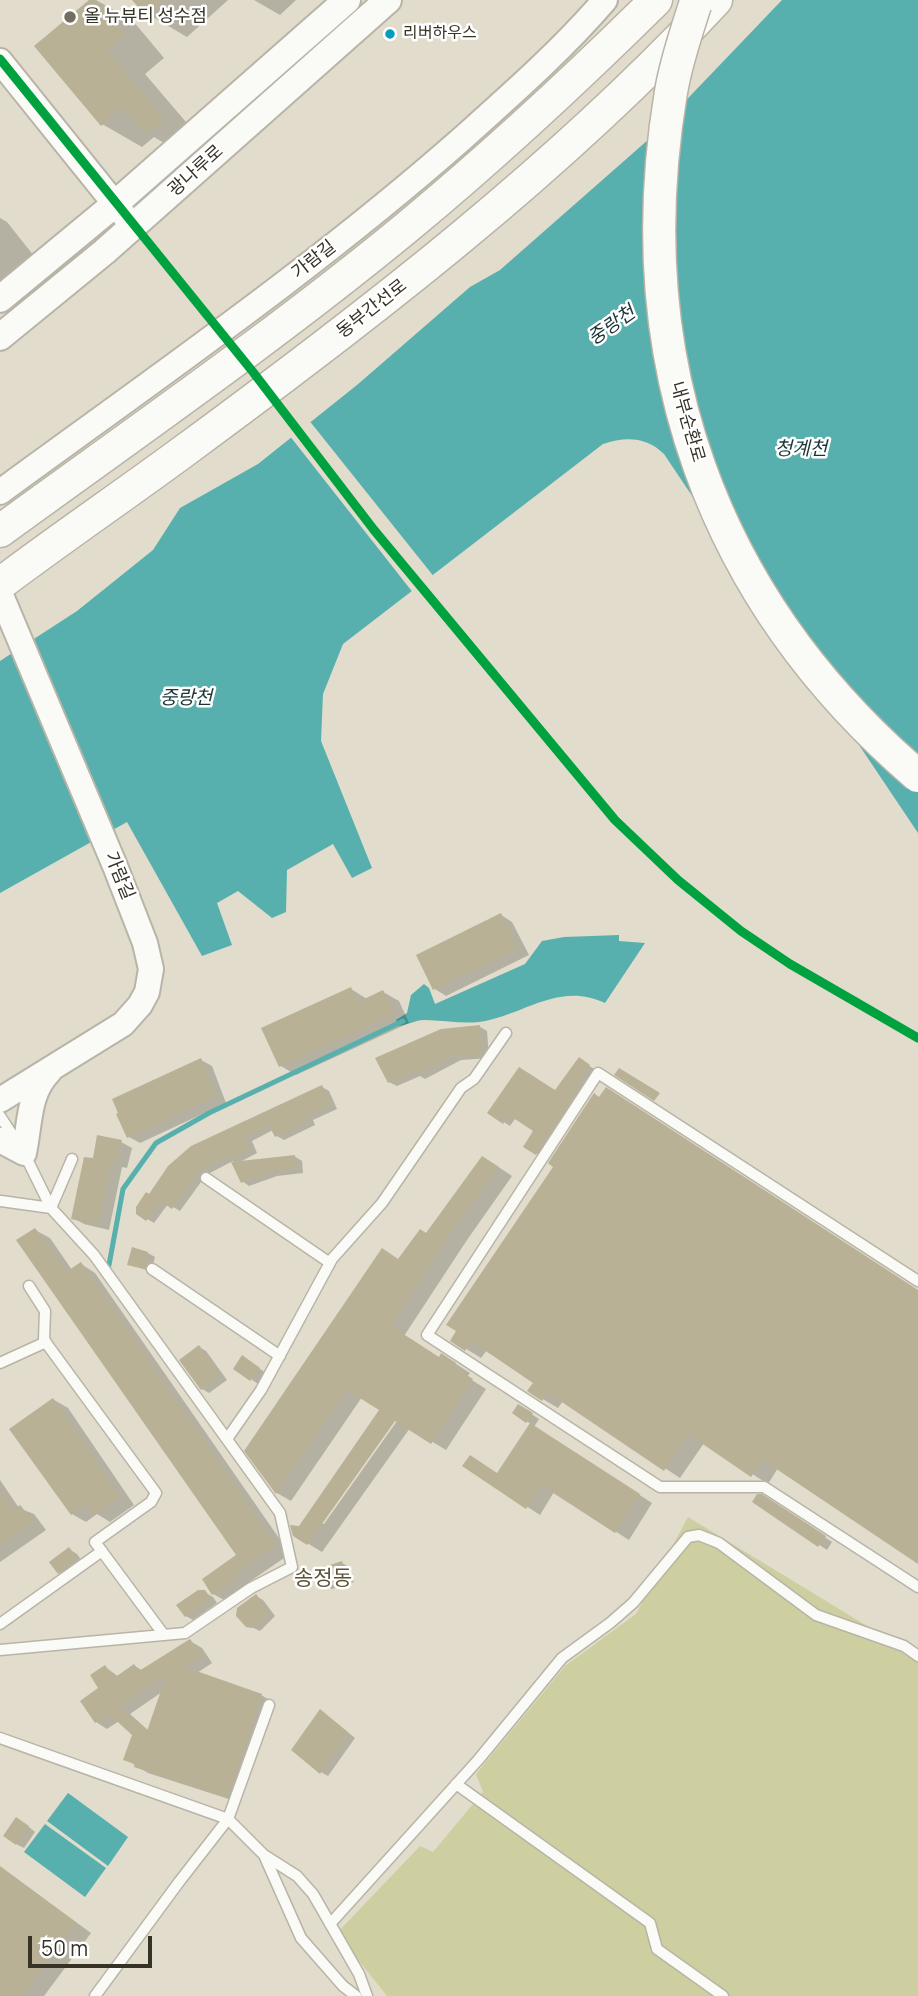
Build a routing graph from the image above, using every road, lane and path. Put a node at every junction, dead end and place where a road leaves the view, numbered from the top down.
1 (347, 0) edge
2 (388, 0) edge
3 (605, 0) edge
4 (656, 0) edge
5 (696, 0) edge
6 (716, 0) edge
7 (0, 61) edge
8 (115, 204) junction
9 (133, 226) junction
10 (0, 299) edge
11 (0, 337) edge
12 (0, 492) edge
13 (0, 531) edge
14 (5, 583) edge
15 (918, 775) edge
16 (506, 1033) dead end
17 (54, 1067) junction
18 (0, 1100) edge
19 (0, 1116) edge
20 (0, 1140) edge
21 (24, 1153) junction
22 (72, 1159) dead end
23 (206, 1178) dead end
24 (1, 1201) edge
25 (51, 1208) junction
26 (330, 1263) junction
27 (152, 1269) dead end
28 (918, 1281) edge
29 (29, 1286) dead end
30 (46, 1342) junction
31 (280, 1356) junction
32 (0, 1363) edge
33 (227, 1439) junction
34 (102, 1551) junction
35 (918, 1587) edge
36 (0, 1624) edge
37 (164, 1635) junction
38 (0, 1650) edge
39 (918, 1656) edge
40 (269, 1705) dead end
41 (0, 1738) edge
42 (456, 1784) junction
43 (228, 1819) junction
44 (264, 1855) junction
45 (330, 1924) junction
46 (96, 1996) edge
47 (356, 1996) edge
48 (367, 1996) edge
49 (723, 1996) edge

1 - 8 main road, 광나루로
2 - 9 main road, 광나루로
3 - 12 street, 가람길
4 - 13 highway
5 - 15 highway, 내부순환로, bridge
6 - 14 highway, 동부간선로
7 - 8 street
8 - 9 street
8 - 10 main road, 광나루로
9 - 11 main road, 광나루로
14 - 17 street, 가람길
16 - 26 lane
17 - 18 street, 가람길
17 - 21 street
19 - 21 lane
20 - 21 street
21 - 25 lane
22 - 25 lane
23 - 26 lane
24 - 25 lane
25 - 33 lane
26 - 31 lane
27 - 31 lane
28 - 35 lane
29 - 30 lane
30 - 32 lane
30 - 34 lane
31 - 33 lane
33 - 37 lane
34 - 36 lane
34 - 37 lane
37 - 38 lane
39 - 42 lane
40 - 43 lane
41 - 43 lane
42 - 45 lane
42 - 49 lane
43 - 44 lane
43 - 46 lane
44 - 45 lane
44 - 47 lane
45 - 48 lane

